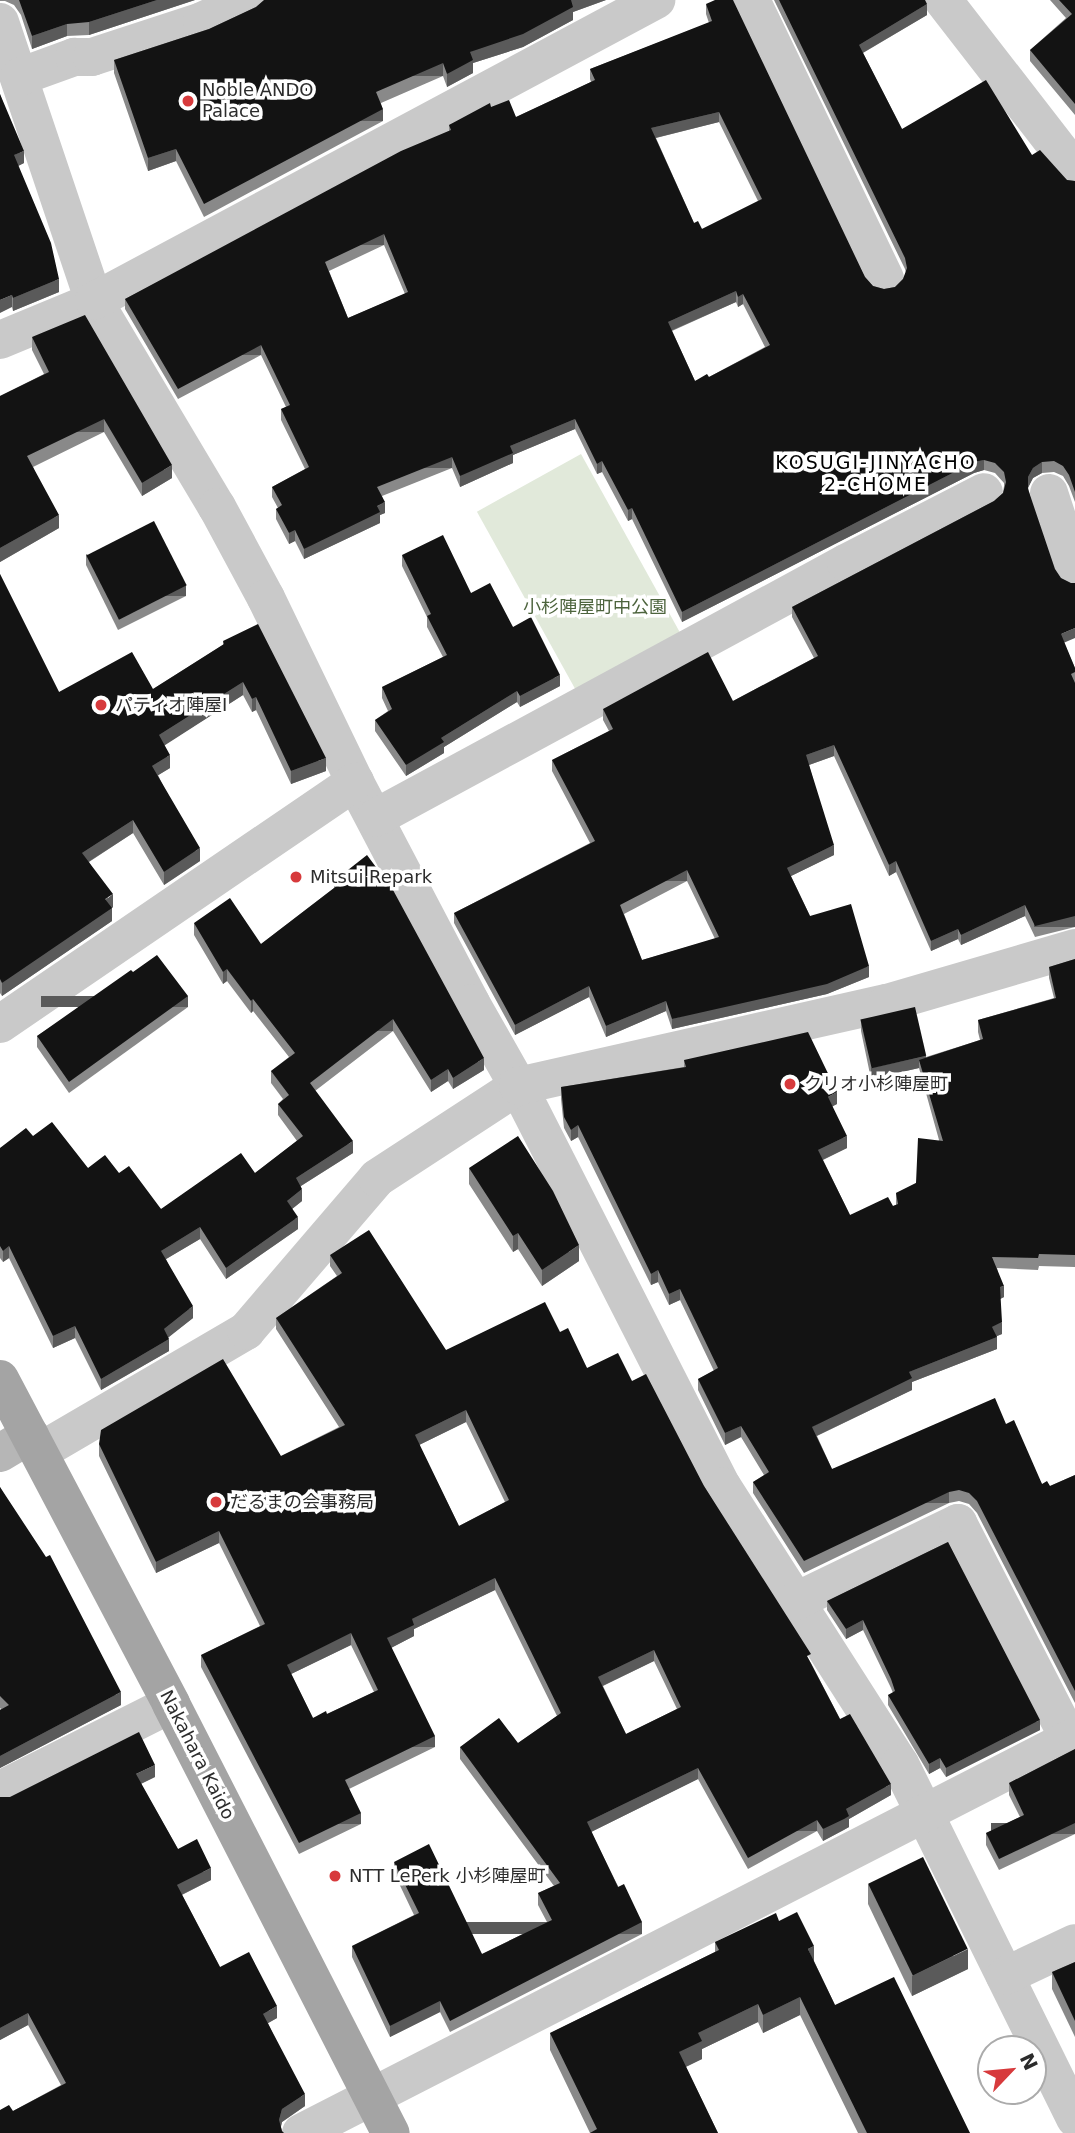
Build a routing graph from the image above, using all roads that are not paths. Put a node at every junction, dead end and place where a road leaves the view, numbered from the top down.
1 (247, 0) edge
2 (656, 0) edge
3 (751, 0) edge
4 (943, 0) edge
5 (0, 22) edge
6 (19, 78) junction
7 (1075, 170) edge
8 (885, 278) dead end
9 (94, 301) junction
10 (0, 340) edge
11 (984, 492) dead end
12 (1049, 493) dead end
13 (1075, 572) edge
14 (355, 782) junction
15 (375, 818) junction
16 (1075, 948) edge
17 (0, 1024) edge
18 (518, 1086) junction
19 (0, 1379) edge
20 (23, 1447) edge
21 (796, 1601) junction
22 (171, 1704) junction
23 (1072, 1737) edge
24 (0, 1790) edge
25 (924, 1811) junction
26 (1075, 1943) edge
27 (1005, 1976) junction
28 (371, 2096) junction
29 (1075, 2118) edge
30 (301, 2133) edge
31 (391, 2133) edge

1 - 6 street
2 - 9 street
3 - 8 street
4 - 7 street
5 - 6 street
6 - 9 street
9 - 10 street
9 - 14 street
11 - 15 street
12 - 13 street
14 - 15 street
14 - 17 street
15 - 18 street
16 - 18 street
18 - 20 street
18 - 21 street
19 - 20 main road, Nakahara Kaido
20 - 22 main road, Nakahara Kaido
21 - 23 street
21 - 25 street
22 - 24 street
22 - 28 main road, Nakahara Kaido
23 - 25 street
25 - 27 street
25 - 28 street
26 - 27 street
27 - 29 street
28 - 30 street
28 - 31 main road, Nakahara Kaido

